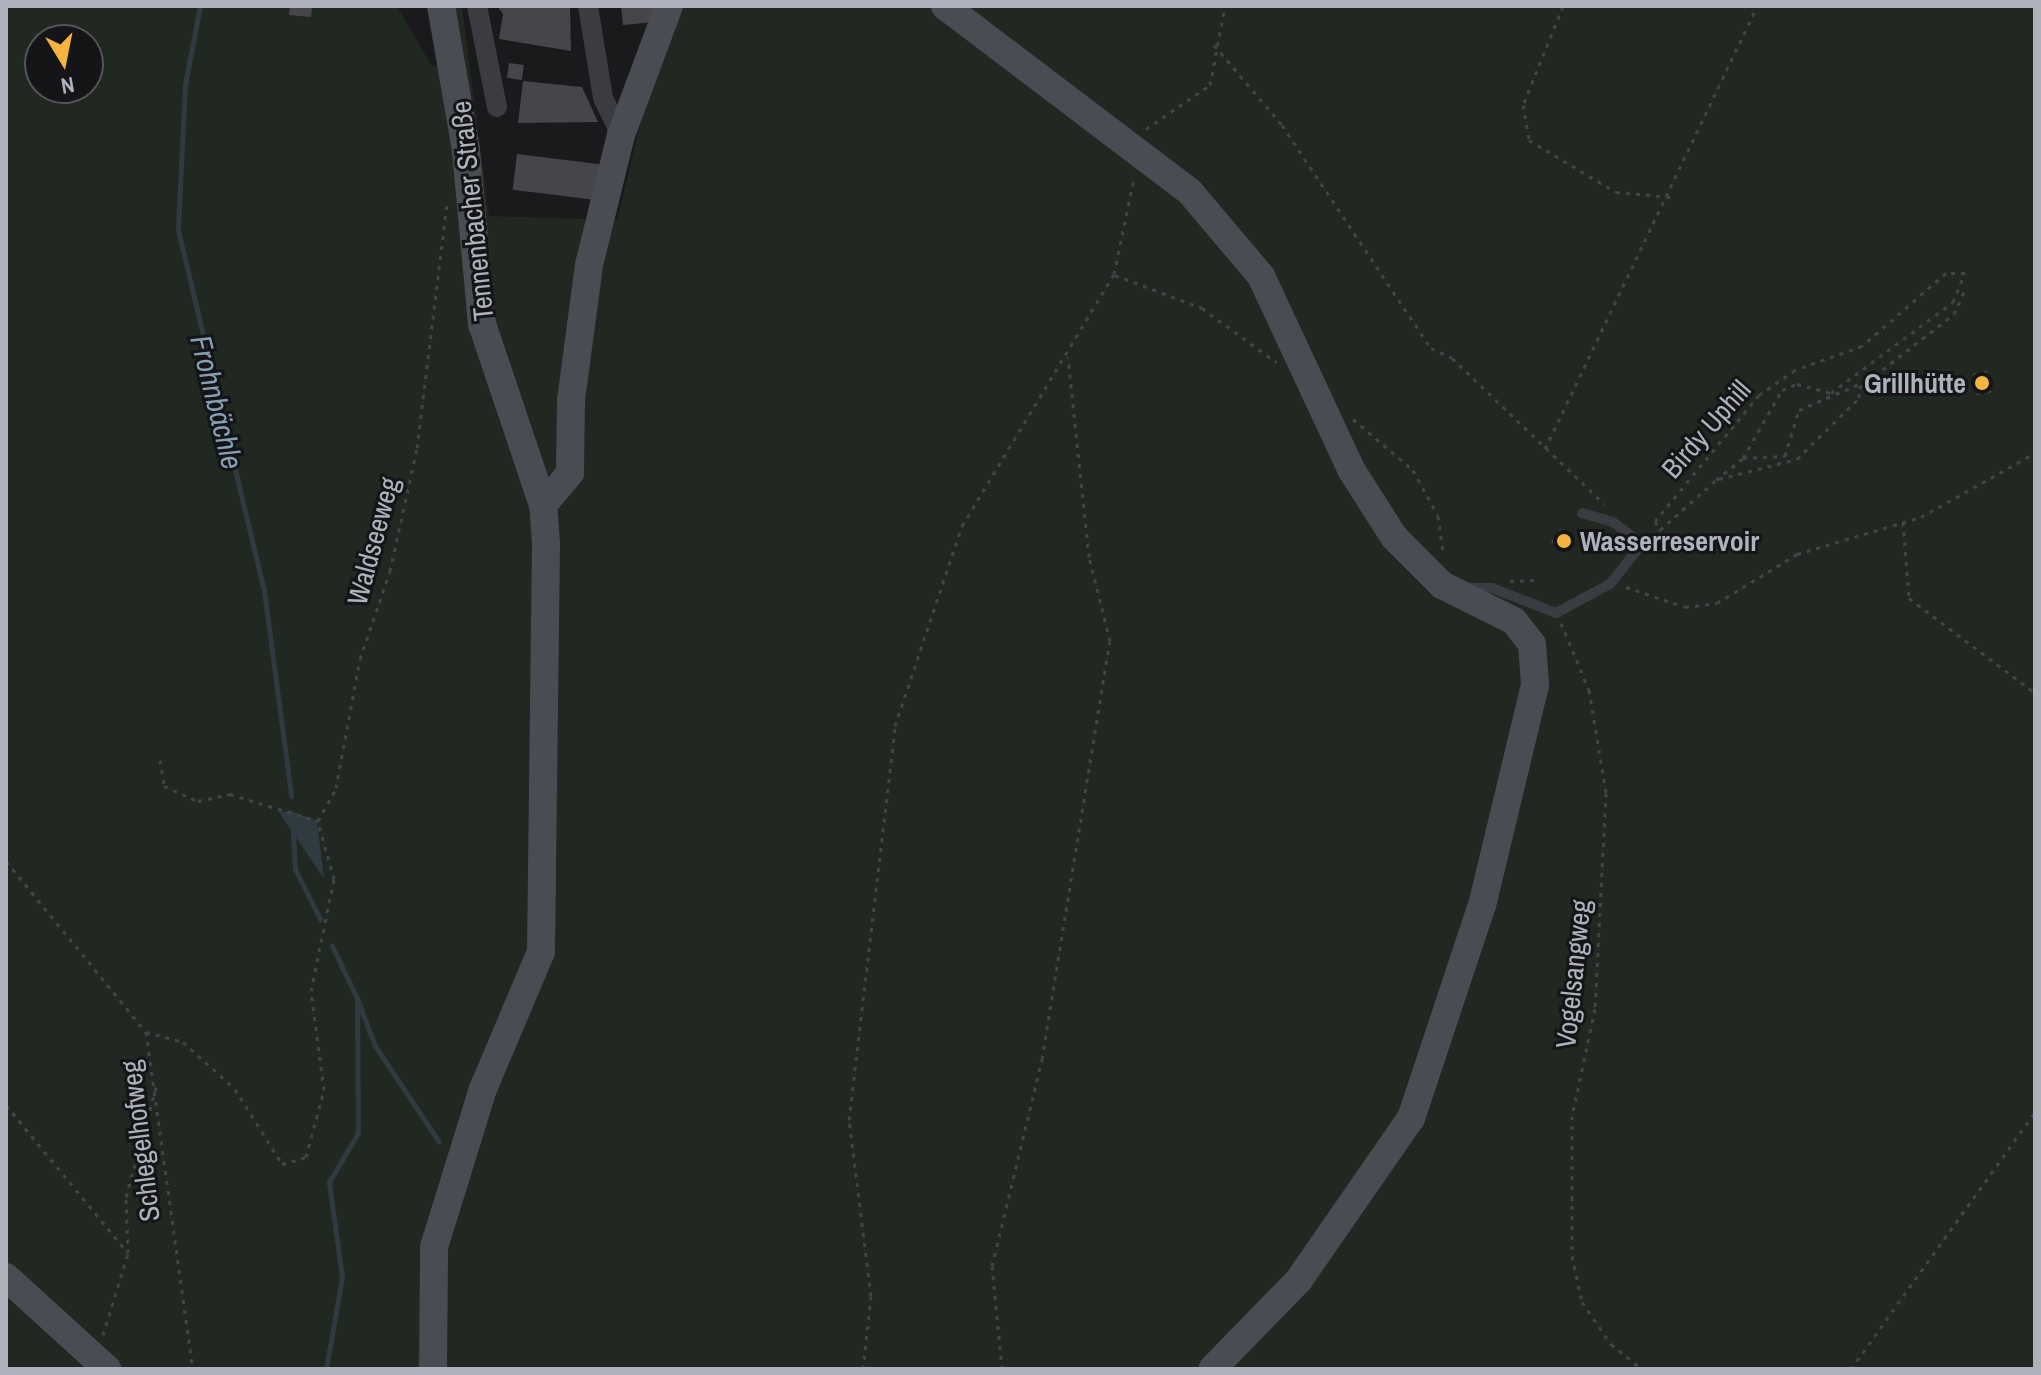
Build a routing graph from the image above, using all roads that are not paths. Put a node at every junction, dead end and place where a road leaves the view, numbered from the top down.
1 (441, 6) edge
2 (477, 6) edge
3 (588, 6) edge
4 (669, 6) edge
5 (945, 6) edge
6 (497, 107) dead end
7 (621, 135) junction
8 (543, 505) junction
9 (1582, 513) dead end
10 (1448, 588) junction
11 (6, 1277) edge
12 (103, 1366) edge
13 (433, 1369) edge
14 (1212, 1369) edge

1 - 8 street, Tennenbacher Straße
2 - 6 street
3 - 7 street
4 - 7 street
5 - 10 street
7 - 8 street
8 - 13 street, Tennenbacher Straße
9 - 10 lane
10 - 14 street
11 - 12 street

